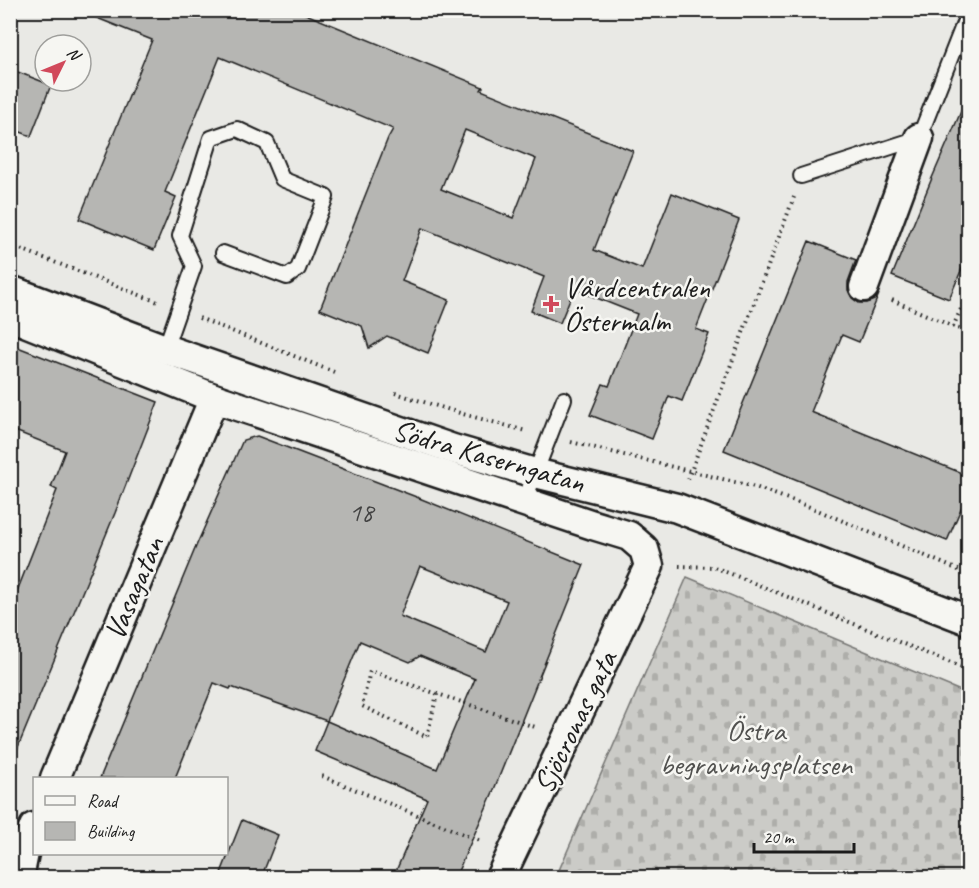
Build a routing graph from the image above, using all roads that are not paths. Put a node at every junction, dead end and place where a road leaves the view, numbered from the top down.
1 (969, 13) edge
2 (919, 138) junction
3 (801, 176) road end
4 (223, 253) dead end
5 (864, 287) road end
6 (10, 290) edge
7 (10, 316) edge
8 (161, 362) junction
9 (214, 398) junction
10 (564, 399) dead end
11 (535, 473) junction
12 (524, 502) junction
13 (649, 566) joint
14 (969, 620) edge
15 (55, 777) edge
16 (33, 830) edge
17 (506, 866) edge
18 (19, 878) edge

1 - 2 lane
2 - 3 lane
2 - 5 street
4 - 8 lane
6 - 8 street, Södra Kaserngatan
7 - 8 street, Södra Kaserngatan
8 - 9 street, Södra Kaserngatan
8 - 11 street, Södra Kaserngatan
9 - 12 street, Södra Kaserngatan
9 - 15 street, Vasagatan
10 - 11 lane
11 - 12 lane
11 - 14 street, Södra Kaserngatan
12 - 13 street, Södra Kaserngatan
13 - 17 street, Sjöcronas gata
16 - 18 street

